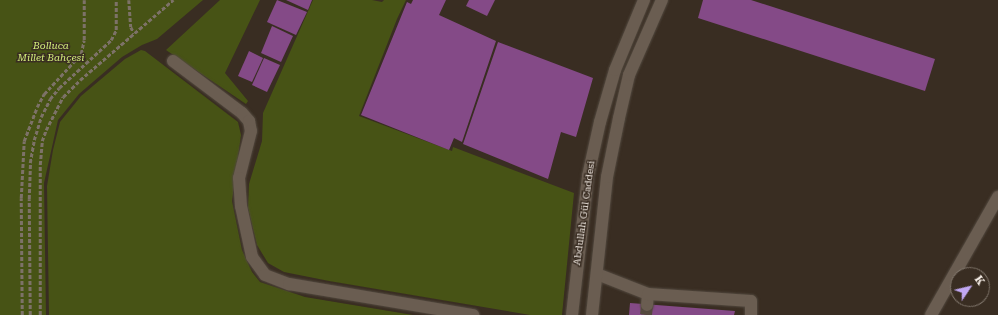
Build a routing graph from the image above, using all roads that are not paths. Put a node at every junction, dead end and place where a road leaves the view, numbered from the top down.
1 (644, 0) edge
2 (662, 0) edge
3 (173, 61) dead end
4 (998, 197) edge
5 (596, 274) junction
6 (473, 315) edge
7 (572, 315) edge
8 (592, 315) edge
9 (751, 315) edge
10 (931, 315) edge

1 - 7 street, Abdullah Gül Caddesi
2 - 5 street, Abdullah Gül Caddesi
3 - 6 street
4 - 10 street
5 - 8 street, Abdullah Gül Caddesi
5 - 9 street

